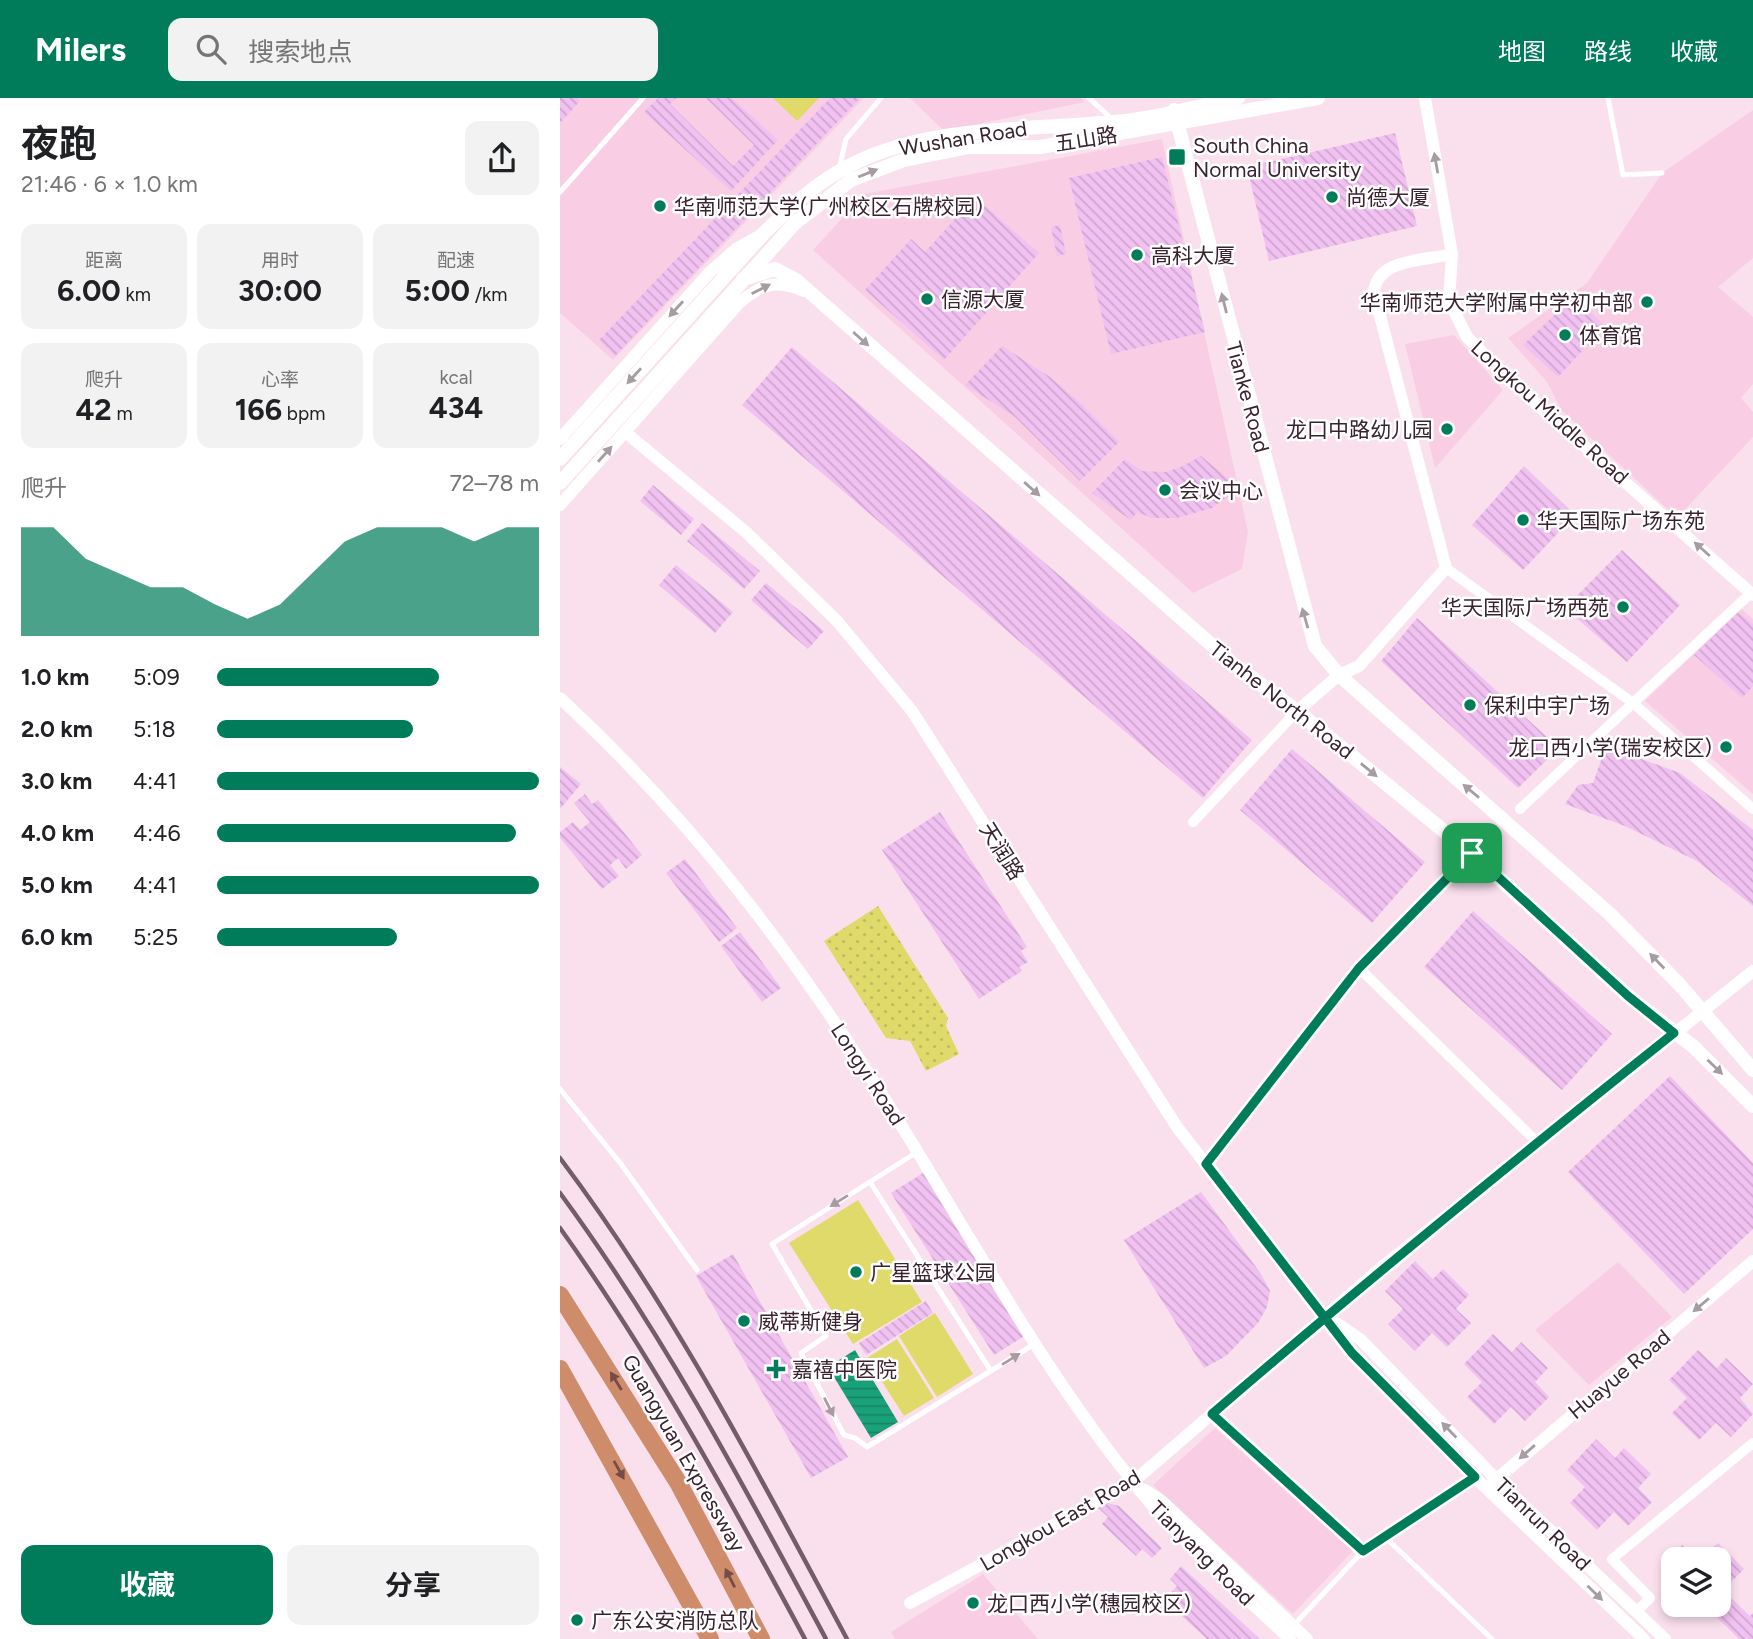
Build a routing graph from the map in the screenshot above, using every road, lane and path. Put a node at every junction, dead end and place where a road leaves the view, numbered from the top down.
1 (643, 98) edge
2 (881, 98) edge
3 (1089, 98) edge
4 (1238, 98) edge
5 (1318, 98) edge
6 (1425, 98) edge
7 (1608, 98) edge
8 (1176, 117) junction
9 (1115, 122) junction
10 (838, 172) junction
11 (1662, 173) dead end
12 (560, 192) edge
13 (764, 233) junction
14 (1452, 254) junction
15 (743, 279) junction
16 (811, 293) junction
17 (625, 432) junction
18 (560, 439) edge
19 (560, 459) edge
20 (560, 482) edge
21 (560, 505) edge
22 (1446, 568) junction
23 (1752, 594) edge
24 (1339, 676) junction
25 (560, 698) edge
26 (1633, 703) junction
27 (1297, 711) junction
28 (1753, 808) edge
29 (1520, 809) dead end
30 (1193, 822) dead end
31 (1472, 853) junction
32 (1359, 968) junction
33 (1753, 971) edge
34 (1702, 1012) junction
35 (1674, 1033) junction
36 (1753, 1070) edge
37 (560, 1089) edge
38 (1753, 1106) edge
39 (1536, 1141) junction
40 (918, 1152) junction
41 (1206, 1164) junction
42 (870, 1182) junction
43 (1753, 1261) edge
44 (697, 1270) dead end
45 (560, 1296) edge
46 (1325, 1317) junction
47 (1036, 1343) junction
48 (560, 1369) edge
49 (991, 1371) junction
50 (1212, 1414) junction
51 (1242, 1442) joint
52 (1753, 1443) edge
53 (1475, 1477) junction
54 (1496, 1479) junction
55 (1133, 1482) junction
56 (1486, 1488) junction
57 (1385, 1537) junction
58 (1363, 1551) junction
59 (910, 1603) dead end
60 (1636, 1612) junction
61 (1292, 1633) edge
62 (710, 1639) edge
63 (761, 1639) edge
64 (1307, 1639) edge
65 (1492, 1639) edge
66 (1644, 1639) edge
67 (1665, 1639) edge

1 - 12 lane
2 - 10 lane
3 - 9 lane
4 - 8 main road, Wushan Road
5 - 8 main road, Wushan Road
14 -> 6 street, Longkou Middle Road
7 - 11 lane
8 - 9 main road, Wushan Road
15 -> 8 main road, 五山路
24 -> 8 main road, Tianke Road
9 - 10 main road, Wushan Road
10 - 13 main road, Wushan Road
13 -> 18 street
13 -> 19 main road, Wushan Road
14 - 22 street
23 -> 14 street, Longkou Middle Road
15 - 16 main road, Tianhe North Road
15 - 20 main road
17 -> 16 street
16 -> 27 main road, Tianhe North Road
21 -> 17 street
17 - 41 street, 天润路
22 - 24 street
22 - 26 street
23 - 26 street
24 - 27 street
34 -> 24 main road
25 - 40 street, Longyi Road
26 - 28 street
26 - 29 street
27 - 30 street
27 -> 31 main road, Tianhe North Road
31 - 32 street
31 - 35 main road, Tianhe North Road
32 - 39 street
32 - 41 lane
33 - 34 street, Longkou East Road
34 - 35 street, Longkou East Road
34 - 36 main road
35 -> 38 main road, Tianhe North Road
35 - 39 street, Longkou East Road
37 - 44 lane
39 - 46 street, Longkou East Road
40 - 42 lane
40 - 47 street, Longyi Road
41 - 46 street, 天润路
42 - 49 lane
42 -> 49 lane
43 -> 54 street, Huayue Road
63 -> 45 highway, Guangyuan Expressway
46 - 50 street, Longkou East Road
46 - 53 street, Tianrun Road
54 -> 46 street, Tianrun Road
49 -> 47 lane
47 - 55 street, Longyi Road
48 -> 62 highway
50 - 51 street
50 - 55 street, Longkou East Road
51 - 58 lane
52 - 60 street
53 - 56 street, Tianrun Road
53 - 57 lane
54 - 56 street, Huayue Road
54 - 60 street, Tianrun Road
55 - 59 street, Longkou East Road
55 - 61 street, Tianyang Road
56 -> 66 street, Tianrun Road
57 - 58 lane
57 - 65 lane
58 - 61 lane
60 - 67 street, Tianrun Road
61 - 64 street, Tianyang Road

